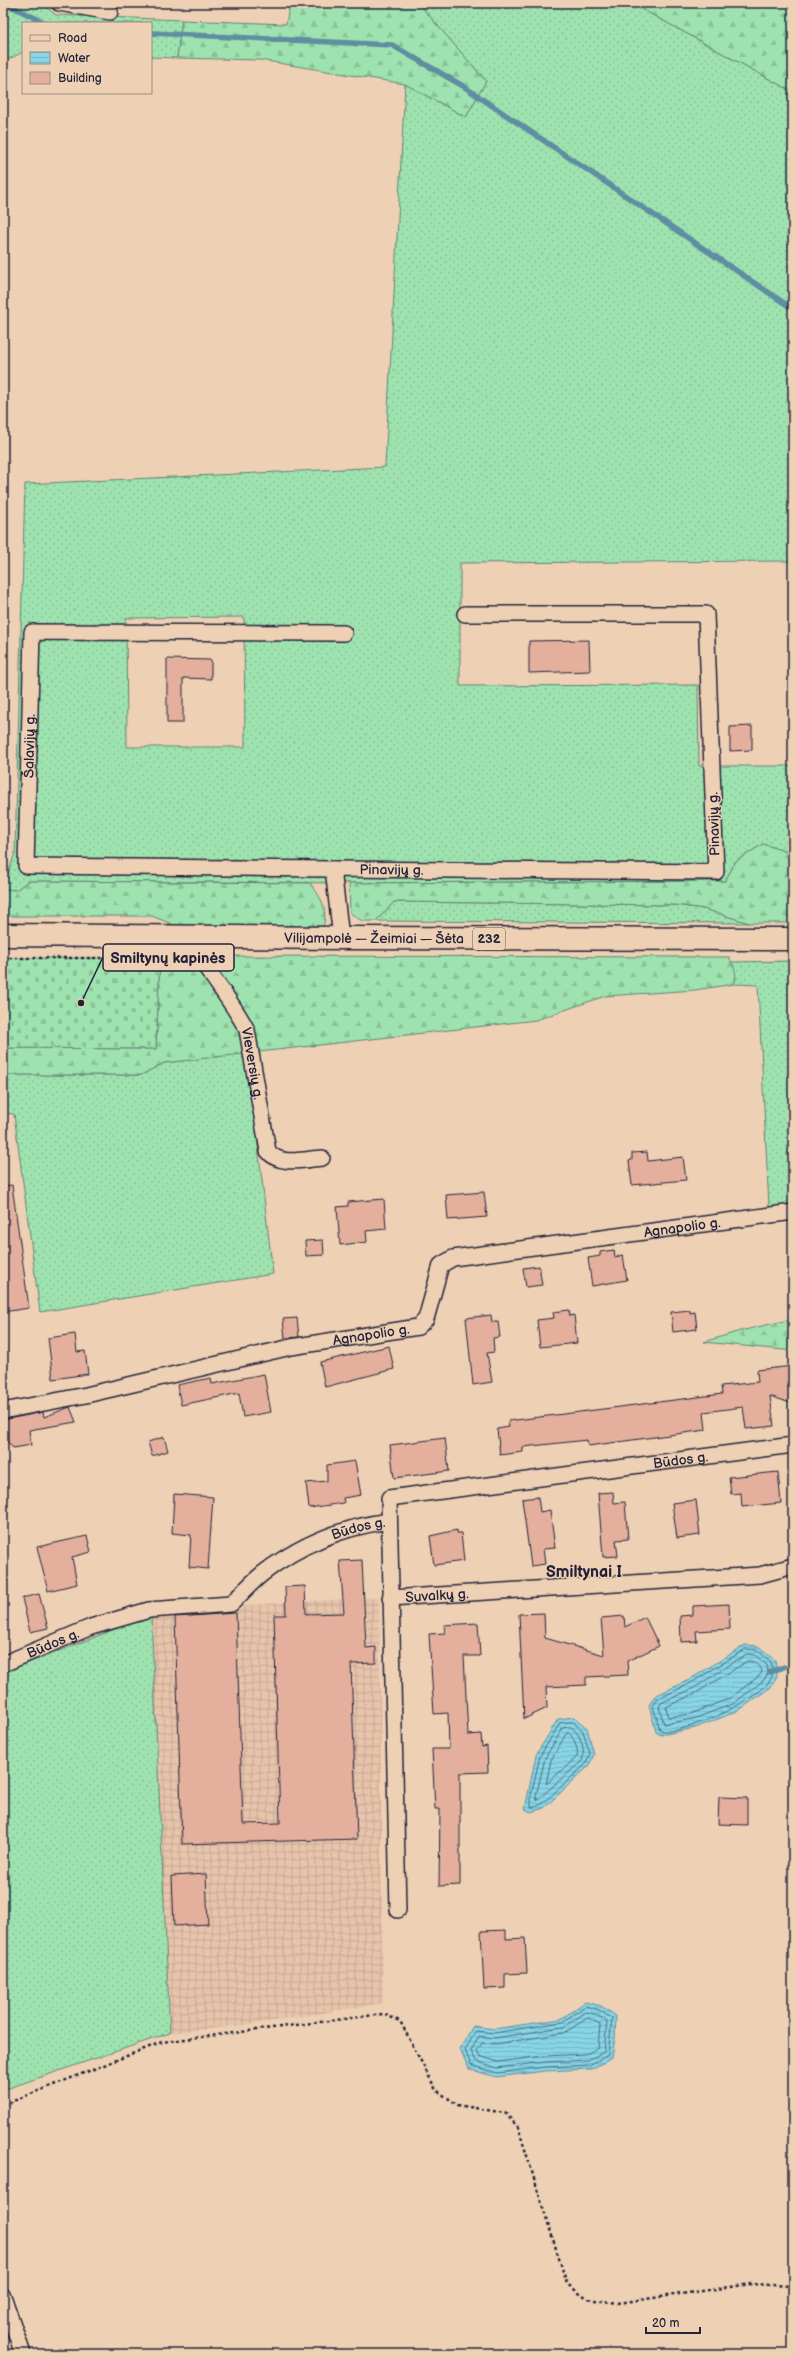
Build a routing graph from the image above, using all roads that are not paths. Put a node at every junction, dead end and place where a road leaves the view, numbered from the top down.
1 (59, 3) edge
2 (110, 12) dead end
3 (465, 614) dead end
4 (344, 633) dead end
5 (333, 869) junction
6 (3, 935) edge
7 (186, 936) junction
8 (341, 938) junction
9 (793, 939) edge
10 (322, 1158) dead end
11 (793, 1212) edge
12 (3, 1411) edge
13 (793, 1446) edge
14 (389, 1521) junction
15 (793, 1566) edge
16 (390, 1598) junction
17 (3, 1664) edge
18 (398, 1910) dead end
19 (3, 2296) edge
20 (23, 2354) edge

1 - 2 street
3 - 5 street, Pinavijų g.
4 - 5 street, Šalavijų g.
5 - 8 street
6 - 7 main road, Vilijampolė — Žeimiai — Šėta / 232
7 - 8 main road, Vilijampolė — Žeimiai — Šėta / 232
7 - 10 street, Vieversių g.
8 - 9 main road, Vilijampolė — Žeimiai — Šėta / 232
11 - 12 street, Agnapolio g.
13 - 14 street, Būdos g.
14 - 16 street
14 - 17 street, Būdos g.
15 - 16 street, Suvalkų g.
16 - 18 street, Suvalkų g.
19 - 20 street

